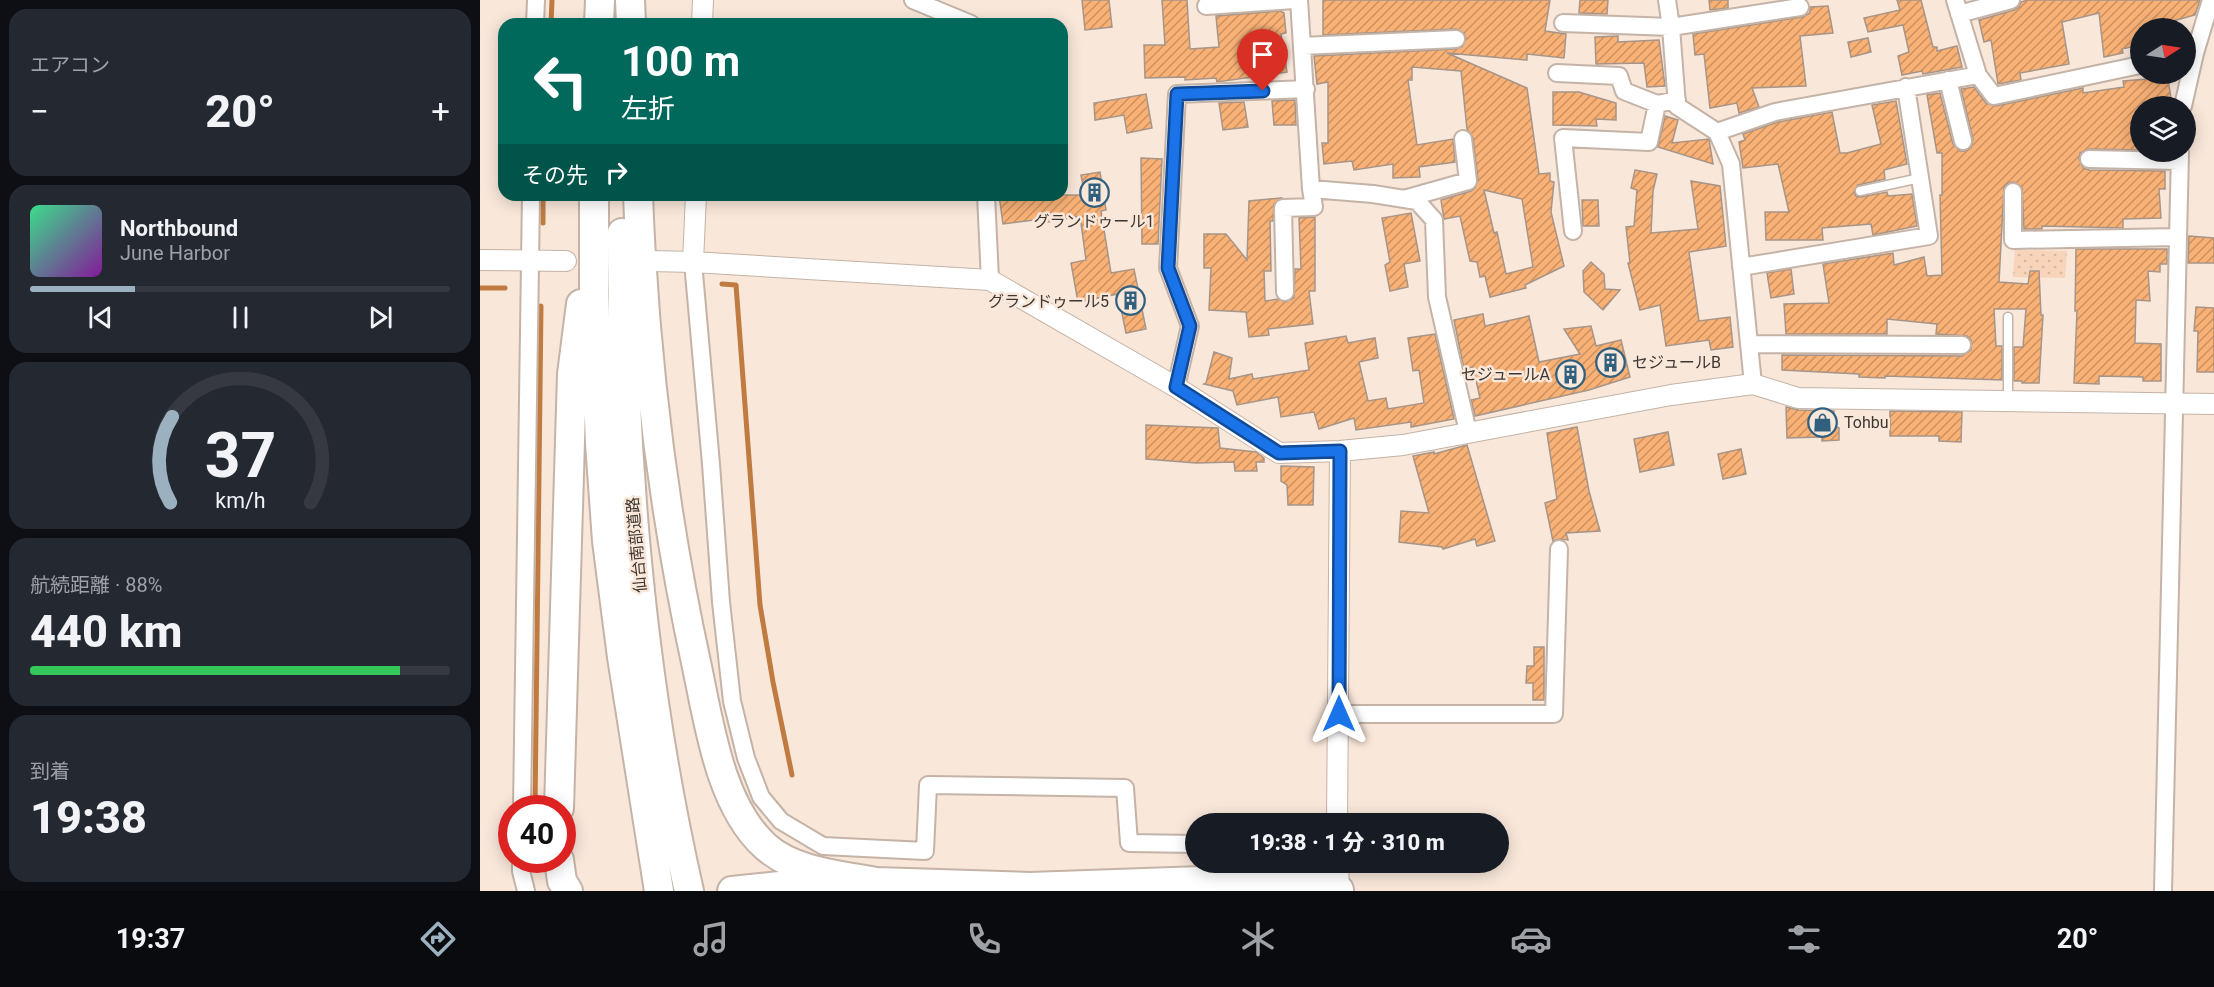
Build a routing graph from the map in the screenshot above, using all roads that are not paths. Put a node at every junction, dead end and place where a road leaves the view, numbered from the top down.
1 (536, 0) edge
2 (600, 0) edge
3 (629, 0) edge
4 (703, 0) edge
5 (913, 0) edge
6 (1294, 0) edge
7 (1299, 0) edge
8 (1667, 0) edge
9 (2011, 0) edge
10 (2211, 0) edge
11 (1206, 6) dead end
12 (1800, 7) dead end
13 (1957, 7) edge
14 (536, 18) edge
15 (599, 18) edge
16 (629, 18) edge
17 (702, 18) edge
18 (956, 18) edge
19 (1563, 23) dead end
20 (1671, 27) junction
21 (1456, 39) dead end
22 (2196, 39) edge
23 (1302, 45) junction
24 (2130, 67) edge
25 (1557, 74) dead end
26 (1978, 75) junction
27 (1948, 80) junction
28 (1906, 87) junction
29 (1306, 89) junction
30 (1677, 100) junction
31 (1657, 104) junction
32 (1717, 132) junction
33 (1463, 139) dead end
34 (1963, 141) dead end
35 (2130, 158) edge
36 (2089, 159) dead end
37 (2179, 162) edge
38 (1920, 178) junction
39 (1311, 189) junction
40 (1860, 191) dead end
41 (2013, 192) dead end
42 (1403, 199) junction
43 (531, 201) edge
44 (594, 201) edge
45 (594, 201) edge
46 (622, 201) edge
47 (638, 201) edge
48 (696, 201) edge
49 (986, 201) edge
50 (1573, 231) dead end
51 (2178, 237) junction
52 (480, 260) edge
53 (530, 260) junction
54 (566, 261) dead end
55 (652, 261) dead end
56 (693, 262) junction
57 (1741, 267) junction
58 (990, 280) junction
59 (1285, 292) dead end
60 (2008, 317) dead end
61 (1750, 344) junction
62 (1962, 345) dead end
63 (1754, 384) junction
64 (1176, 387) junction
65 (2008, 401) junction
66 (2172, 404) junction
67 (2214, 404) edge
68 (1468, 432) junction
69 (1340, 451) junction
70 (1559, 549) dead end
71 (1339, 714) junction
72 (522, 795) edge
73 (559, 795) edge
74 (1337, 813) edge
75 (1185, 844) edge
76 (522, 873) edge
77 (561, 873) edge
78 (876, 882) junction
79 (1340, 885) edge
80 (526, 891) edge
81 (568, 891) edge
82 (658, 891) edge
83 (690, 891) edge
84 (732, 891) edge
85 (2163, 891) edge

1 - 14 street
2 - 15 highway
3 - 16 highway
4 - 17 street
5 - 18 street
6 - 11 street
7 - 23 street
8 - 20 street
9 - 13 street
10 - 22 street
12 - 20 street
13 - 26 street
19 - 20 street
20 - 30 street
21 - 23 street
23 - 29 street
24 - 26 street
25 - 31 street
26 - 27 street
27 - 28 street
27 - 34 street
28 - 32 street
28 - 38 street
29 - 39 street
29 - 64 street
30 - 31 street
30 - 32 street
31 - 50 street
32 - 57 street
33 - 42 street
35 - 36 street
37 - 51 street
38 - 40 lane
38 - 57 street
39 - 42 street
39 - 59 street
41 - 51 street
42 - 68 street
43 - 53 street
44 - 73 highway
45 - 82 highway, 仙台南部道路
46 - 83 highway, 仙台南部道路
47 - 78 highway
48 - 56 street
49 - 58 street
51 - 66 street
52 - 53 street
53 - 54 street
53 - 72 street
55 - 56 street
56 - 58 street
56 - 75 street
57 - 61 street
58 - 64 street
60 - 65 lane
61 - 62 street
61 - 63 street
63 - 65 street
63 - 68 street
64 - 69 street
65 - 66 street
66 - 67 street
66 - 85 street
68 - 69 street
69 - 71 street
70 - 71 street
71 - 74 street
76 - 80 street
77 - 81 highway
78 - 79 highway
78 - 84 highway

